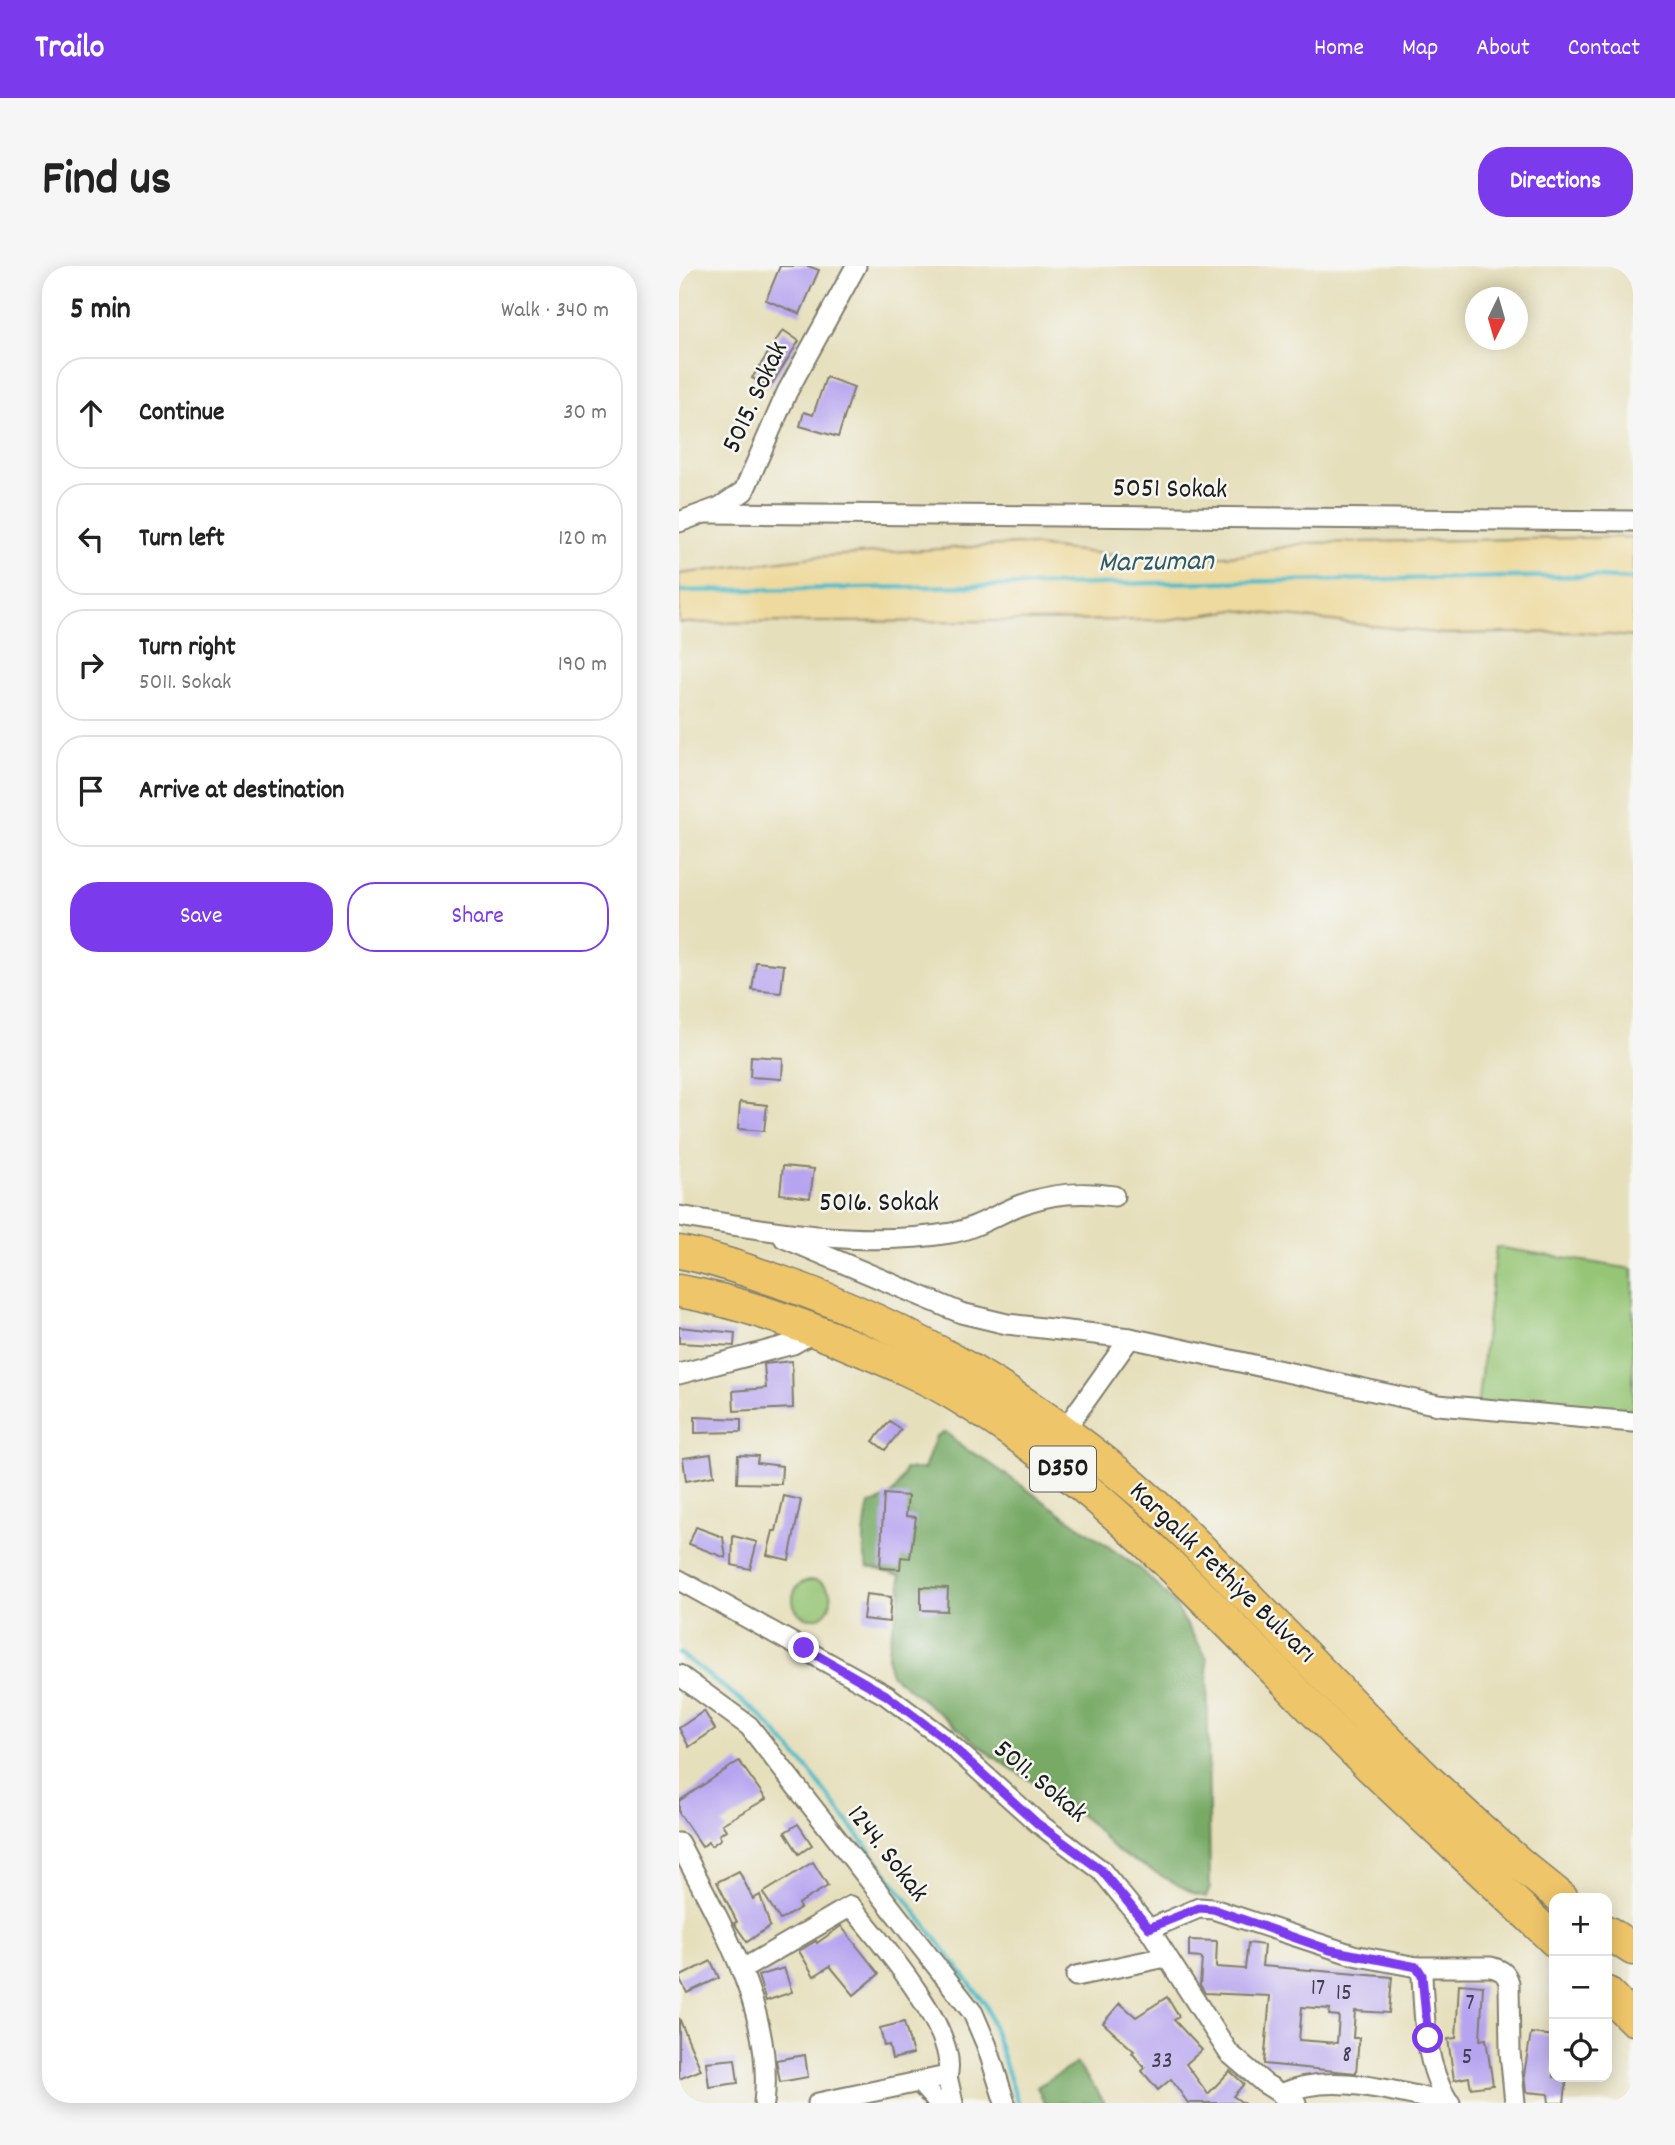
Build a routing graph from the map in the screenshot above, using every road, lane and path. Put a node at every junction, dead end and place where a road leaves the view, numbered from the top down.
1 (856, 266) edge
2 (706, 513) junction
3 (1633, 521) edge
4 (679, 522) edge
5 (1114, 1196) dead end
6 (679, 1216) edge
7 (761, 1228) junction
8 (679, 1252) edge
9 (679, 1291) edge
10 (816, 1331) junction
11 (1130, 1338) junction
12 (679, 1374) edge
13 (1633, 1422) edge
14 (1063, 1432) junction
15 (679, 1580) edge
16 (679, 1675) edge
17 (679, 1843) edge
18 (1556, 1893) edge
19 (1149, 1928) junction
20 (1549, 1935) edge
21 (1612, 1935) edge
22 (1633, 1949) edge
23 (1166, 1957) junction
24 (1417, 1967) junction
25 (743, 1969) junction
26 (1076, 1976) dead end
27 (1612, 1998) edge
28 (1633, 2019) edge
29 (947, 2076) junction
30 (920, 2082) junction
31 (1288, 2098) edge
32 (764, 2103) edge
33 (818, 2103) edge
34 (938, 2103) edge
35 (953, 2103) edge
36 (1005, 2103) edge
37 (1450, 2103) edge
38 (1515, 2103) edge

1 - 2 street, 5015. Sokak
2 - 3 street, 5051 Sokak
2 - 4 street, 5015. Sokak
5 - 7 street, 5016. Sokak
6 - 7 street, 5016. Sokak
7 - 11 street
8 - 14 highway, Kargalık Fethiye Bulvarı / D350
9 - 10 highway, Kargalık Fethiye Bulvarı / D350
10 - 12 street
10 - 20 highway, Kargalık Fethiye Bulvarı / D350
11 - 13 street
11 - 14 street
14 - 18 highway, Kargalık Fethiye Bulvarı / D350
15 - 19 street, 5011. Sokak
16 - 36 street, 1244. Sokak
17 - 25 street
19 - 23 street, 5011. Sokak
19 - 24 street
21 - 22 highway
23 - 26 street
23 - 31 street, 5011. Sokak
24 - 37 street
24 - 38 street
25 - 29 street
25 - 32 street
27 - 28 highway
29 - 30 street
29 - 35 street
30 - 33 street
30 - 34 street
31 - 37 street

